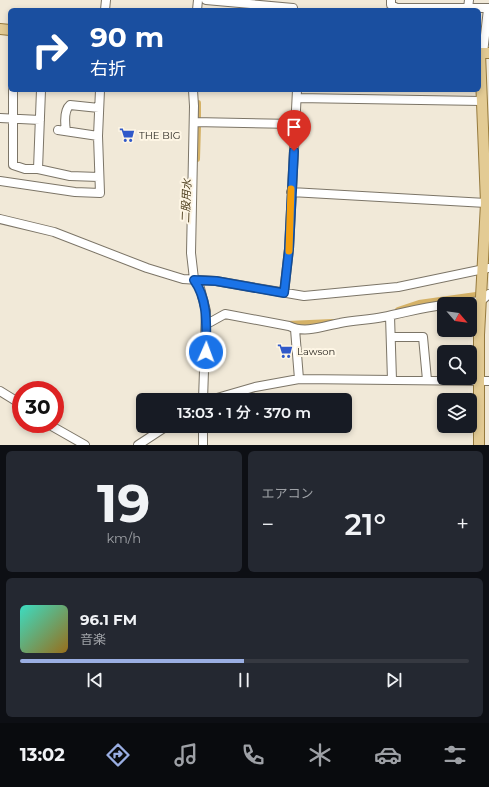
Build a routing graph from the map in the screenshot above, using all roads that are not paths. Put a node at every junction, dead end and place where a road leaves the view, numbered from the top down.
1 (206, 0) edge
2 (390, 0) edge
3 (250, 2) edge
4 (469, 4) edge
5 (293, 6) edge
6 (488, 9) edge
7 (483, 53) edge
8 (13, 92) edge
9 (41, 92) edge
10 (100, 92) edge
11 (193, 92) edge
12 (297, 94) edge
13 (484, 100) edge
14 (99, 108) junction
15 (0, 118) edge
16 (13, 118) junction
17 (40, 120) junction
18 (194, 122) junction
19 (295, 124) junction
20 (58, 130) dead end
21 (66, 131) junction
22 (98, 136) junction
23 (38, 169) junction
24 (99, 177) junction
25 (0, 180) edge
26 (291, 192) junction
27 (487, 197) edge
28 (0, 219) edge
29 (486, 268) edge
30 (194, 280) junction
31 (284, 293) junction
32 (489, 294) edge
33 (477, 301) edge
34 (481, 301) junction
35 (437, 306) edge
36 (390, 316) junction
37 (207, 324) junction
38 (295, 329) junction
39 (391, 337) junction
40 (299, 379) junction
41 (392, 380) junction
42 (427, 380) junction
43 (484, 381) edge
44 (0, 392) edge
45 (203, 393) edge
46 (234, 393) edge
47 (12, 399) edge
48 (64, 433) edge
49 (157, 433) edge
50 (203, 433) edge
51 (85, 445) edge
52 (138, 445) edge
53 (204, 445) edge
54 (479, 445) edge

1 - 3 street
2 - 4 street
3 - 5 street
4 - 6 street
6 - 7 street
7 - 13 main road
8 - 16 street
9 - 17 street
10 - 14 street
11 - 18 street
12 - 13 street
12 - 19 street
13 - 27 main road
14 - 21 street
14 - 22 street
15 - 16 street
16 - 17 street
16 - 23 street
17 - 23 street
18 - 19 street
18 - 30 street
19 - 26 street
20 - 21 street
21 - 22 street
22 - 24 street
23 - 24 street
24 - 25 street
26 - 27 street
26 - 31 street
27 - 29 main road
28 - 30 street
29 - 31 street
29 - 34 main road
30 - 31 street
30 - 37 street
32 - 34 street
33 - 34 street
34 - 43 main road
35 - 36 street
36 - 38 street
36 - 39 street
37 - 38 street
37 - 45 street
38 - 40 street
39 - 41 street
39 - 42 street
40 - 41 street
40 - 46 street
41 - 42 street
42 - 43 street
43 - 54 main road
44 - 47 street
48 - 51 street
49 - 52 street
50 - 53 street

